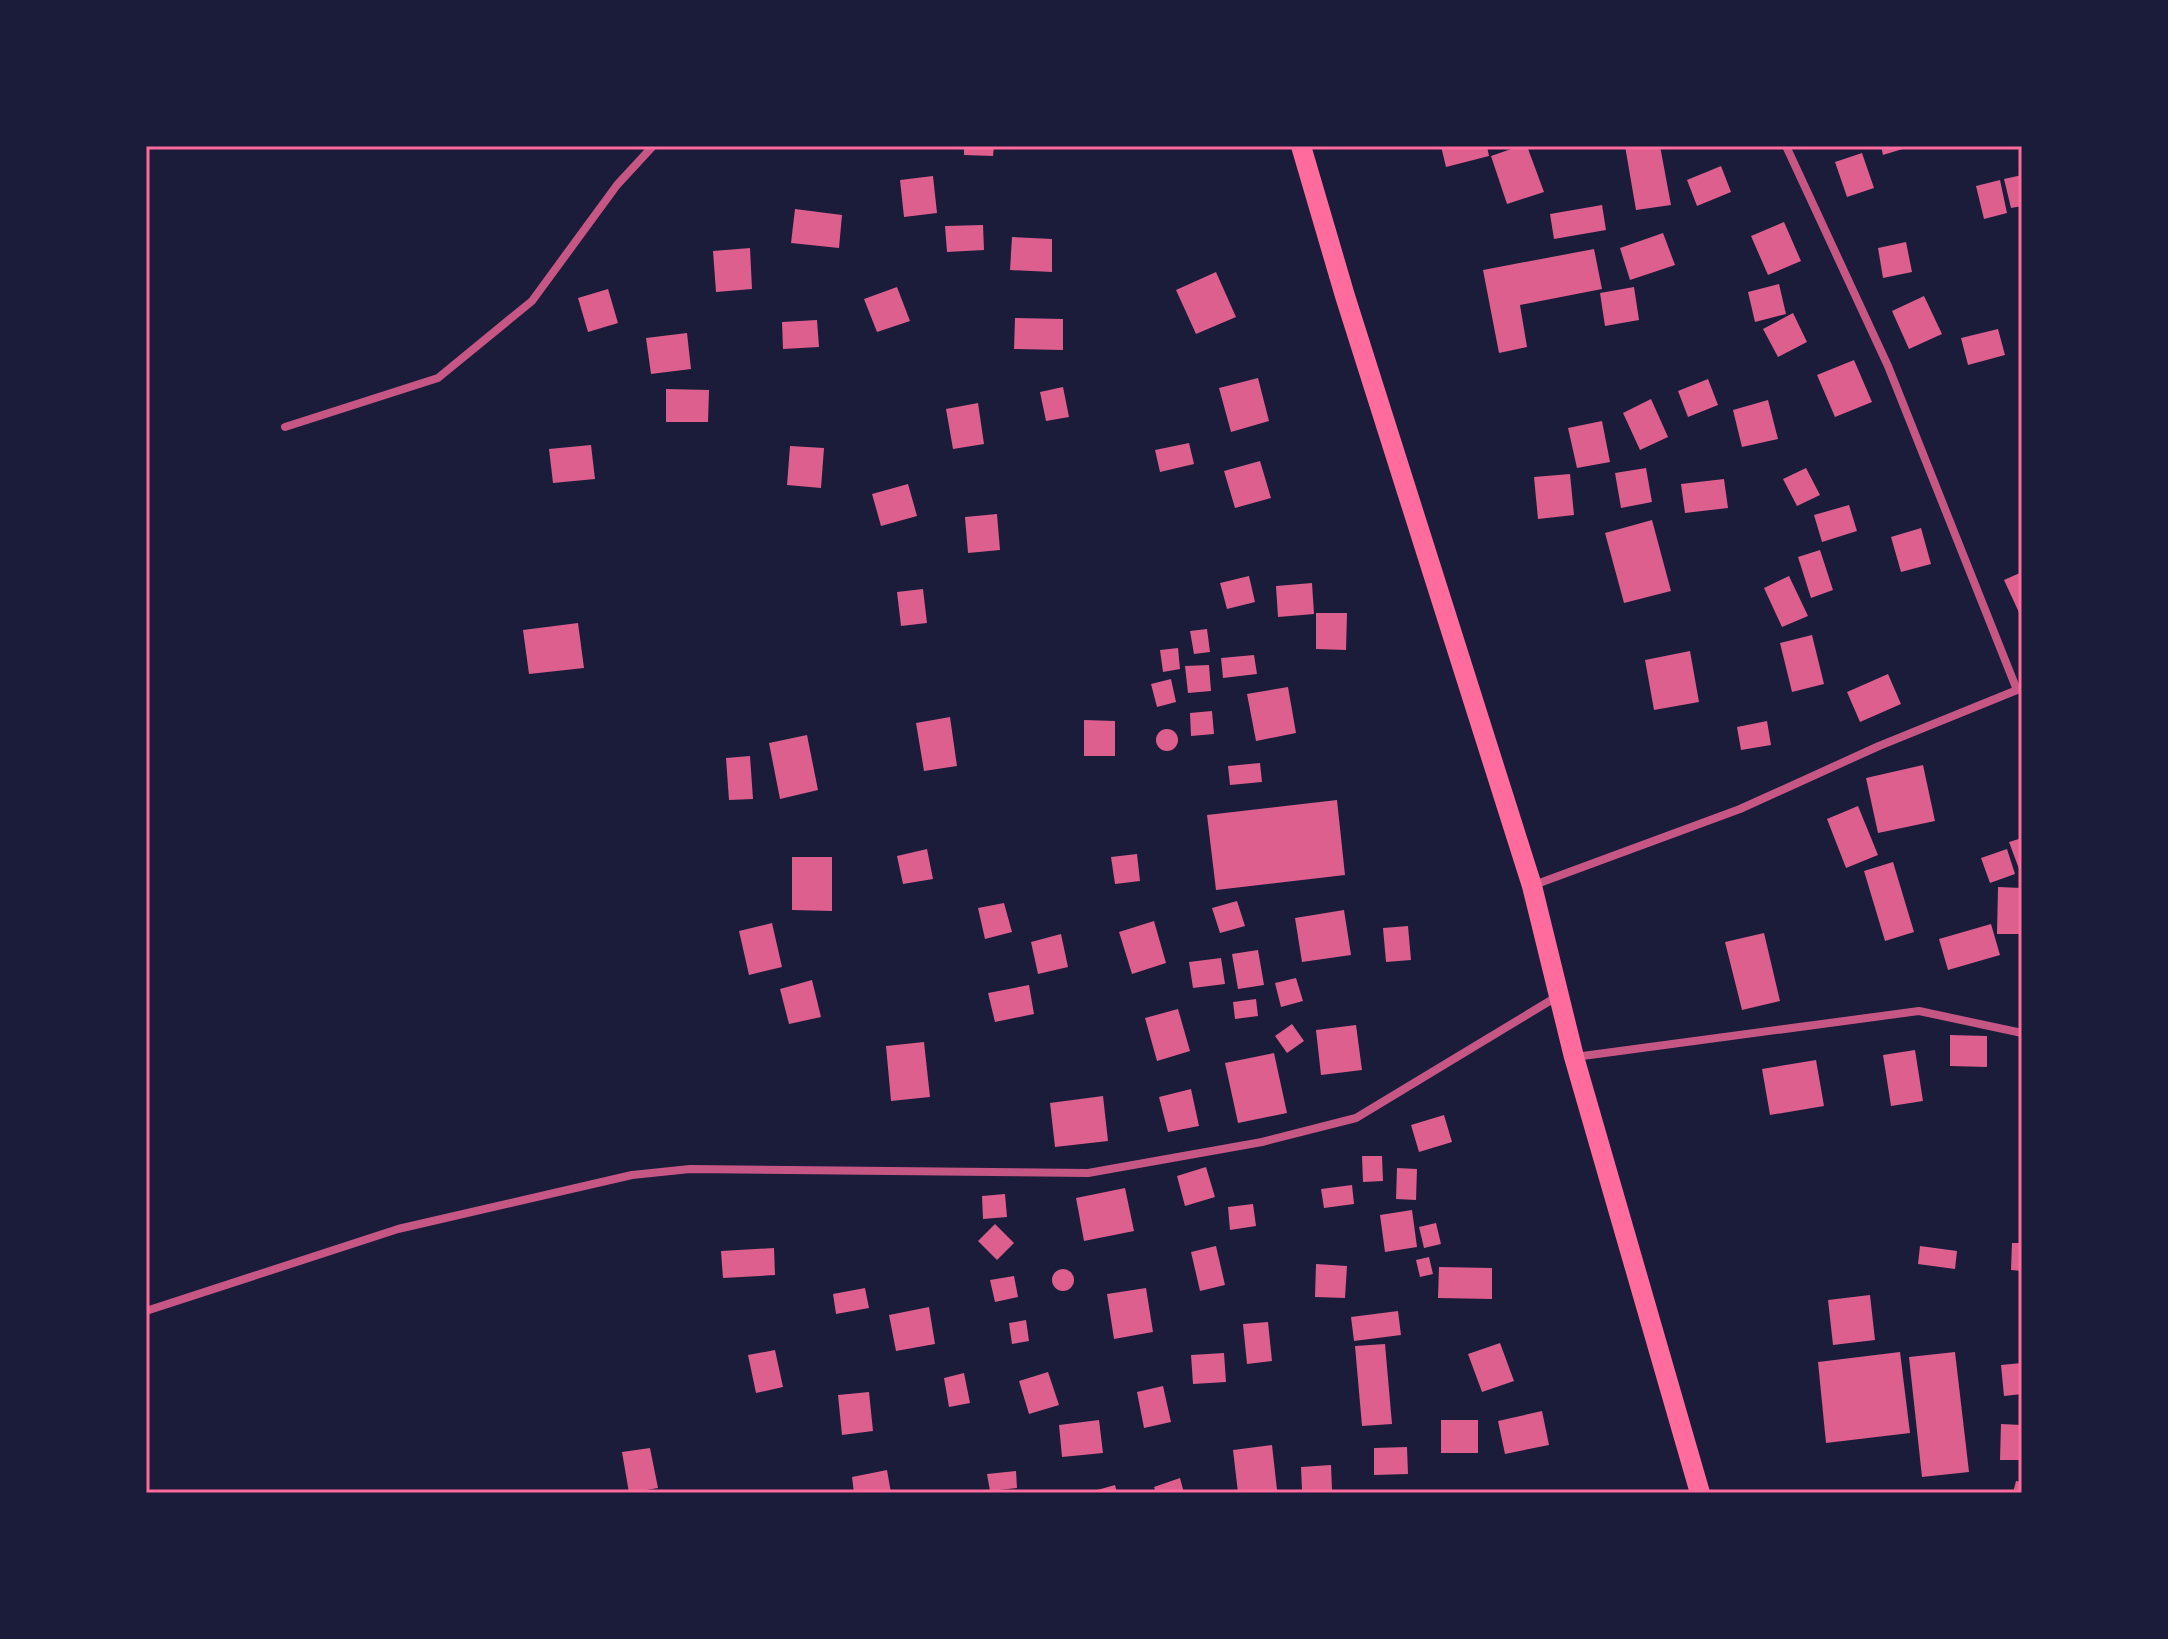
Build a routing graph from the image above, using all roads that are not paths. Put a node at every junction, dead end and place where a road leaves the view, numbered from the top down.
1 (653, 146) edge
2 (1301, 146) edge
3 (1786, 146) edge
4 (285, 427) dead end
5 (2019, 689) edge
6 (1532, 886) junction
7 (1560, 995) junction
8 (2022, 1033) edge
9 (1574, 1057) junction
10 (146, 1311) edge
11 (1700, 1493) edge

1 - 4 street
2 - 6 main road
3 - 5 street
5 - 6 street
6 - 7 main road
7 - 9 main road
7 - 10 street
8 - 9 street
9 - 11 main road

